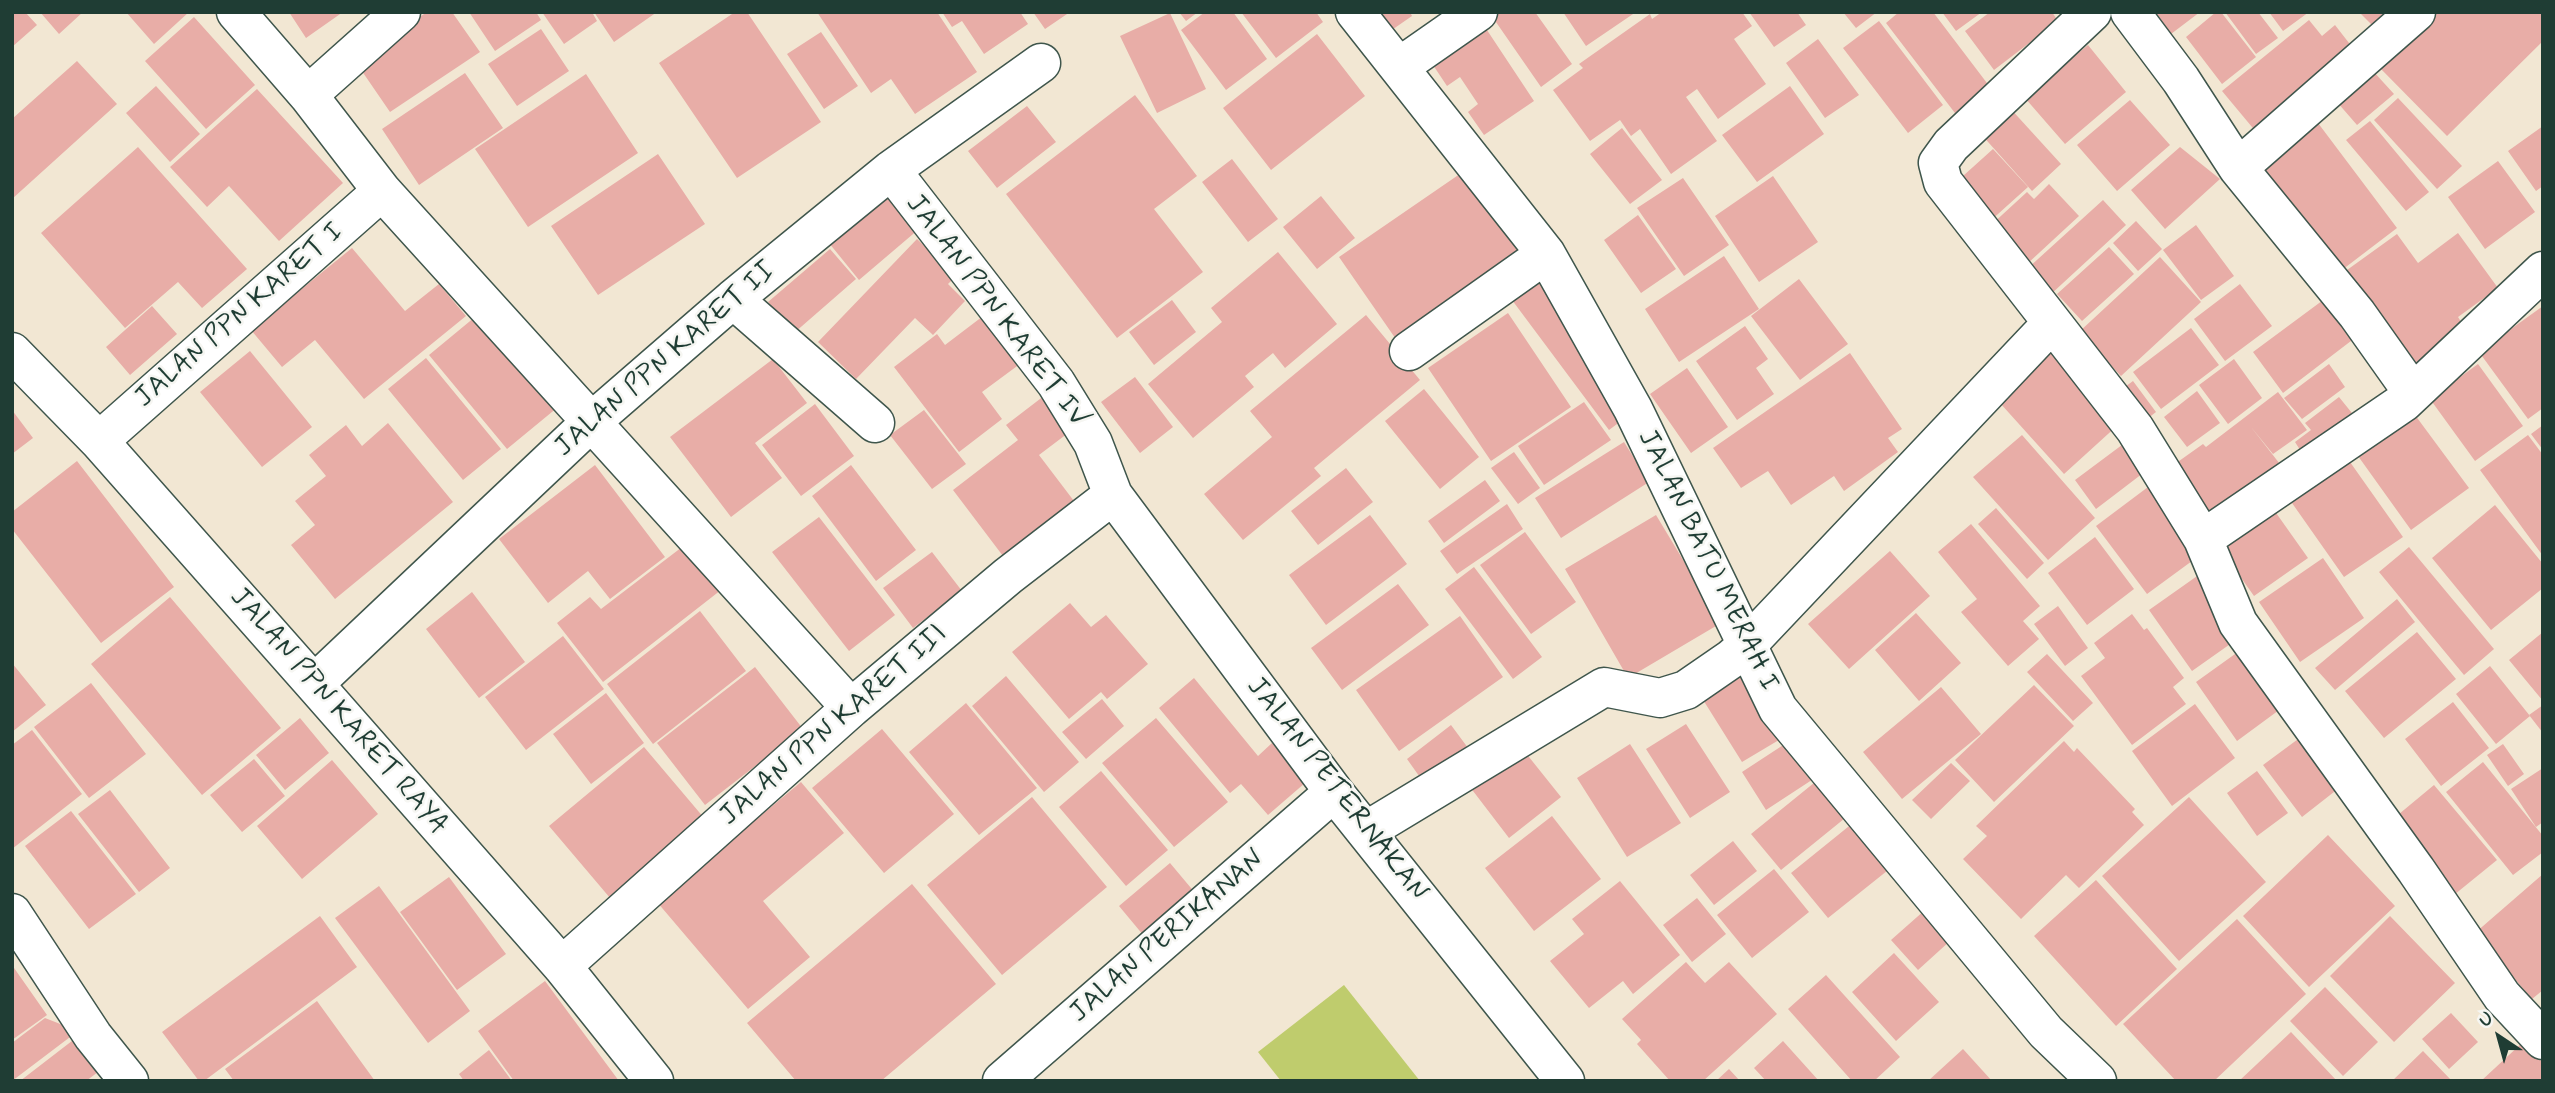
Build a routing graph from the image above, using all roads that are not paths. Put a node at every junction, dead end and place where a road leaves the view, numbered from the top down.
1 (236, 12) edge
2 (401, 12) edge
3 (1355, 12) edge
4 (1478, 12) edge
5 (2092, 12) edge
6 (2130, 12) edge
7 (2416, 12) edge
8 (1041, 63) dead end
9 (1399, 67) junction
10 (308, 95) junction
11 (2238, 168) junction
12 (891, 170) junction
13 (382, 191) junction
14 (1546, 254) junction
15 (2543, 271) edge
16 (733, 299) junction
17 (2052, 323) junction
18 (1409, 351) dead end
19 (12, 352) edge
20 (2413, 393) junction
21 (590, 423) junction
22 (875, 423) dead end
23 (99, 441) junction
24 (1113, 495) junction
25 (2203, 539) junction
26 (1747, 645) junction
27 (314, 684) junction
28 (851, 708) junction
29 (1334, 792) junction
30 (1366, 831) junction
31 (12, 913) edge
32 (562, 966) junction
33 (2543, 1040) edge
34 (129, 1081) edge
35 (654, 1081) edge
36 (1002, 1081) edge
37 (1565, 1081) edge
38 (2097, 1081) edge

1 - 10 street
2 - 10 street
3 - 9 street, JALAN BATU MERAH I
4 - 9 street
5 - 17 street
6 - 11 street
7 - 11 street
8 - 12 street, JALAN PPN KARET II
9 - 14 street, JALAN BATU MERAH I
10 - 13 street
11 - 20 street
12 - 16 street, JALAN PPN KARET II
12 - 24 street, JALAN PPN KARET IV
13 - 21 street
13 - 23 street, JALAN PPN KARET I
14 - 18 street
14 - 26 street, JALAN BATU MERAH I
15 - 20 street
16 - 21 street, JALAN PPN KARET II
16 - 22 street
17 - 25 street
17 - 26 street
19 - 23 street, JALAN PPN KARET RAYA
20 - 25 street
21 - 27 street, JALAN PPN KARET II
21 - 28 street
23 - 27 street, JALAN PPN KARET RAYA
24 - 28 street, JALAN PPN KARET III
24 - 29 street, JALAN PETERNAKAN
25 - 33 street
26 - 30 street
26 - 38 street, JALAN BATU MERAH I
27 - 32 street, JALAN PPN KARET RAYA
28 - 32 street, JALAN PPN KARET III
29 - 30 street, JALAN PETERNAKAN
29 - 36 street, JALAN PERIKANAN
30 - 37 street, JALAN PETERNAKAN
31 - 34 street
32 - 35 street, JALAN PPN KARET RAYA

